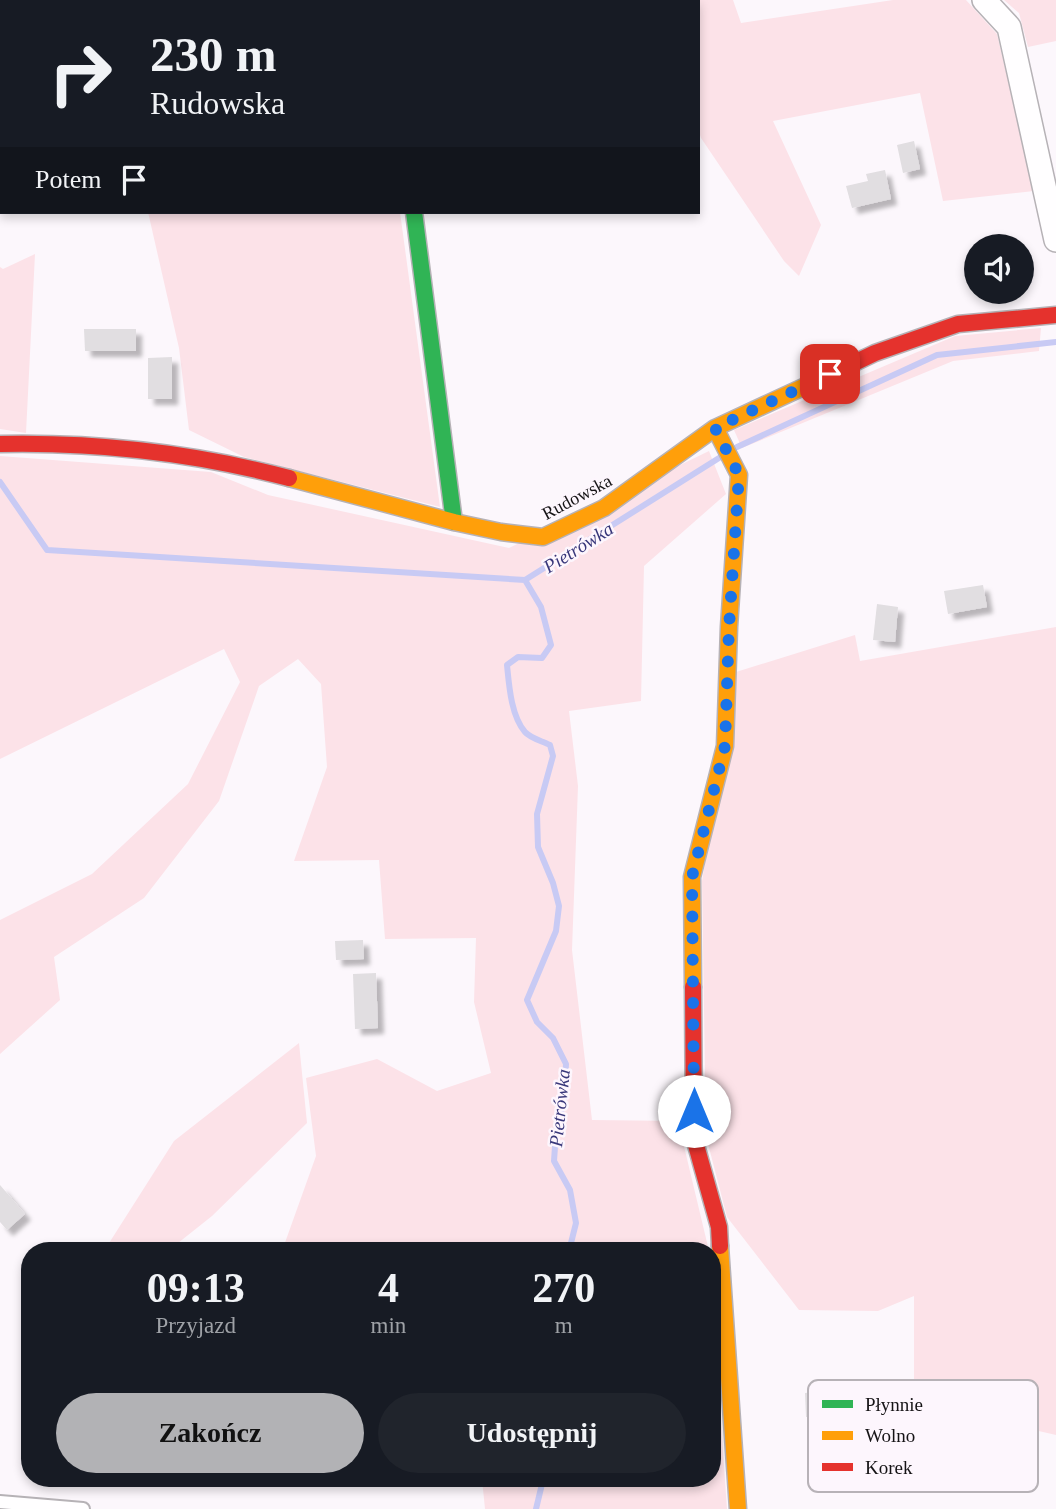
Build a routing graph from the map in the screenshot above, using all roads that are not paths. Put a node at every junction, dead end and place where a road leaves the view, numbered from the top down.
1 (984, 0) edge
2 (414, 214) edge
3 (1056, 240) edge
4 (1056, 314) edge
5 (715, 428) junction
6 (0, 444) edge
7 (454, 522) junction
8 (720, 1242) edge
9 (721, 1257) edge
10 (0, 1502) edge
11 (83, 1509) edge
12 (738, 1509) edge

1 - 3 street
2 - 7 street
4 - 5 street, Rudowska
5 - 7 street, Rudowska
5 - 8 street
6 - 7 street, Rudowska
9 - 12 street
10 - 11 lane

